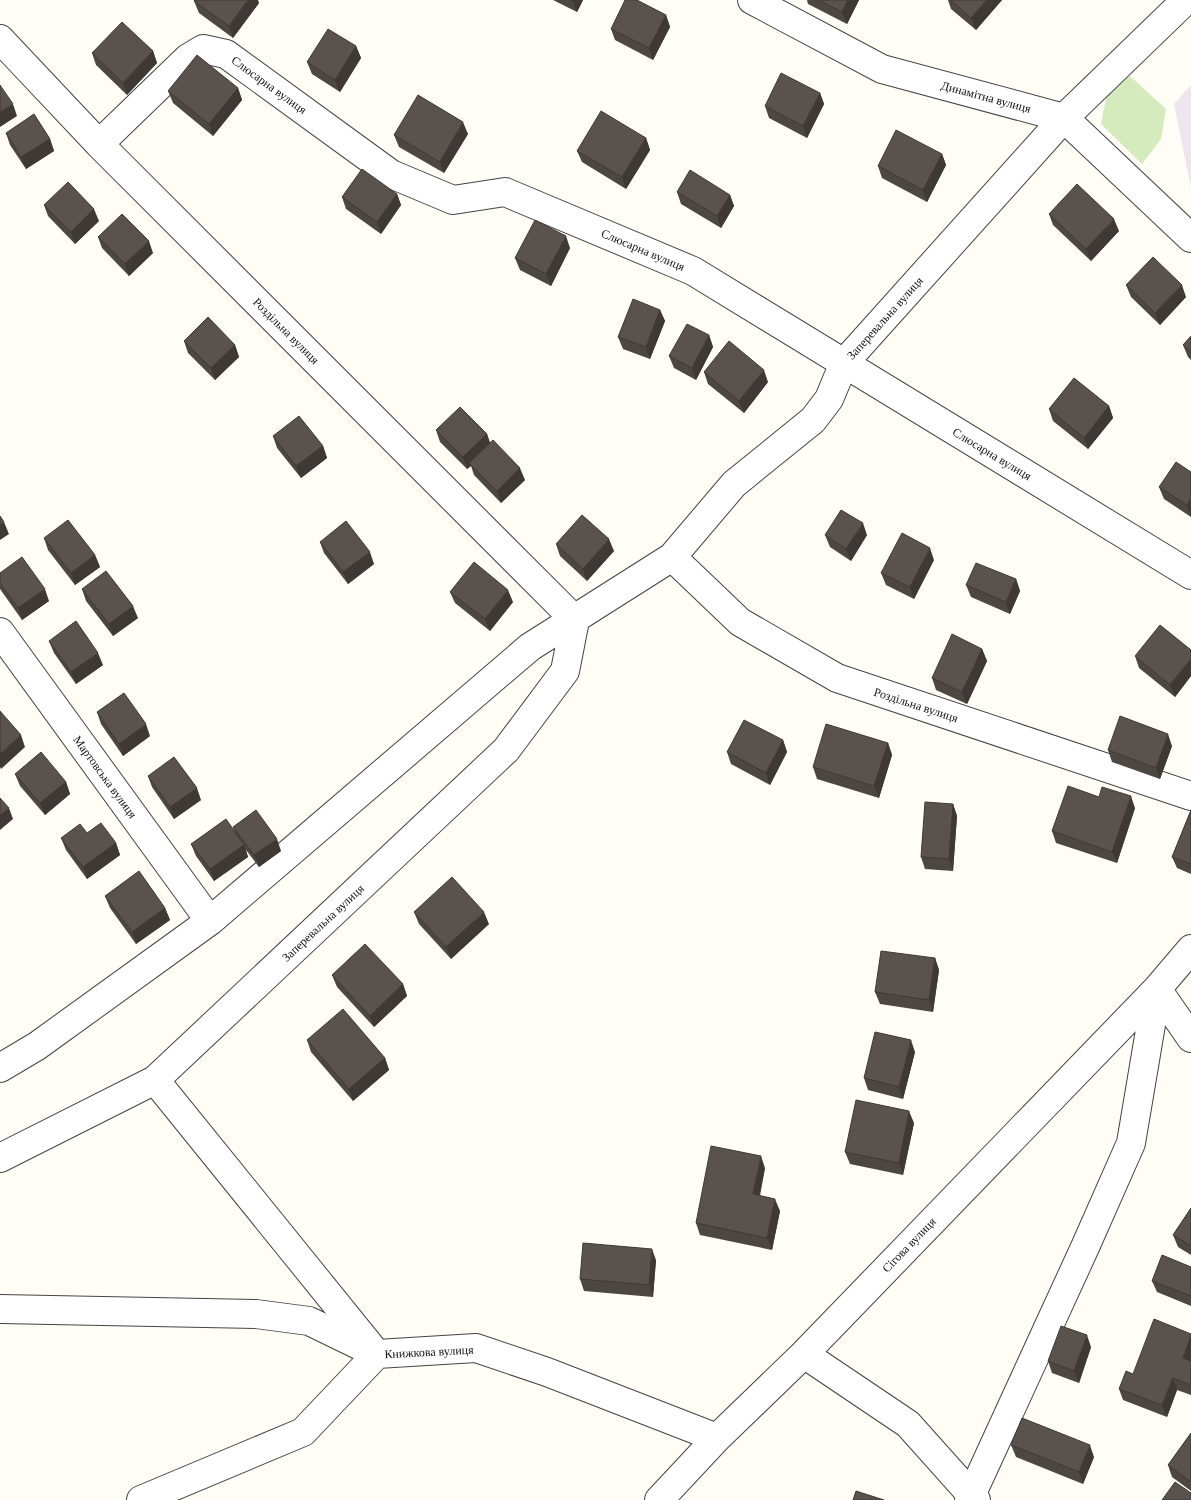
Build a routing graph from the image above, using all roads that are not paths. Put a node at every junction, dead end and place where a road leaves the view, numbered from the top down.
1 (752, 0) edge
2 (1186, 0) edge
3 (0, 39) edge
4 (1064, 118) junction
5 (99, 144) junction
6 (1191, 238) edge
7 (844, 364) junction
8 (672, 557) junction
9 (1191, 575) edge
10 (575, 620) junction
11 (0, 632) edge
12 (1191, 796) edge
13 (210, 921) junction
14 (1191, 949) edge
15 (1157, 989) junction
16 (1191, 1038) edge
17 (0, 1068) edge
18 (155, 1080) junction
19 (0, 1158) edge
20 (0, 1309) edge
21 (377, 1354) junction
22 (804, 1354) junction
23 (717, 1438) junction
24 (972, 1498) edge
25 (141, 1500) edge
26 (659, 1500) edge

1 - 4 street, Динамітна вулиця
2 - 4 street, Заперевальна вулиця
3 - 5 street, Роздільна вулиця
4 - 6 street, Динамітна вулиця
4 - 7 street, Заперевальна вулиця
5 - 7 street, Слюсарна вулиця
5 - 10 street, Роздільна вулиця
7 - 8 street, Заперевальна вулиця
7 - 9 street, Слюсарна вулиця
8 - 10 street, Заперевальна вулиця
8 - 12 street, Роздільна вулиця
10 - 13 street, Заперевальна вулиця
10 - 18 street, Заперевальна вулиця
11 - 13 street, Мартовська вулиця
13 - 17 street, Заперевальна вулиця
14 - 15 street, Сігова вулиця
15 - 16 street
15 - 22 street, Сігова вулиця
15 - 24 street
18 - 19 street, Заперевальна вулиця
18 - 21 street
20 - 21 street
21 - 23 street, Книжкова вулиця
21 - 25 street, Книжкова вулиця
22 - 23 street, Сігова вулиця
22 - 24 street
23 - 26 street, Сігова вулиця

